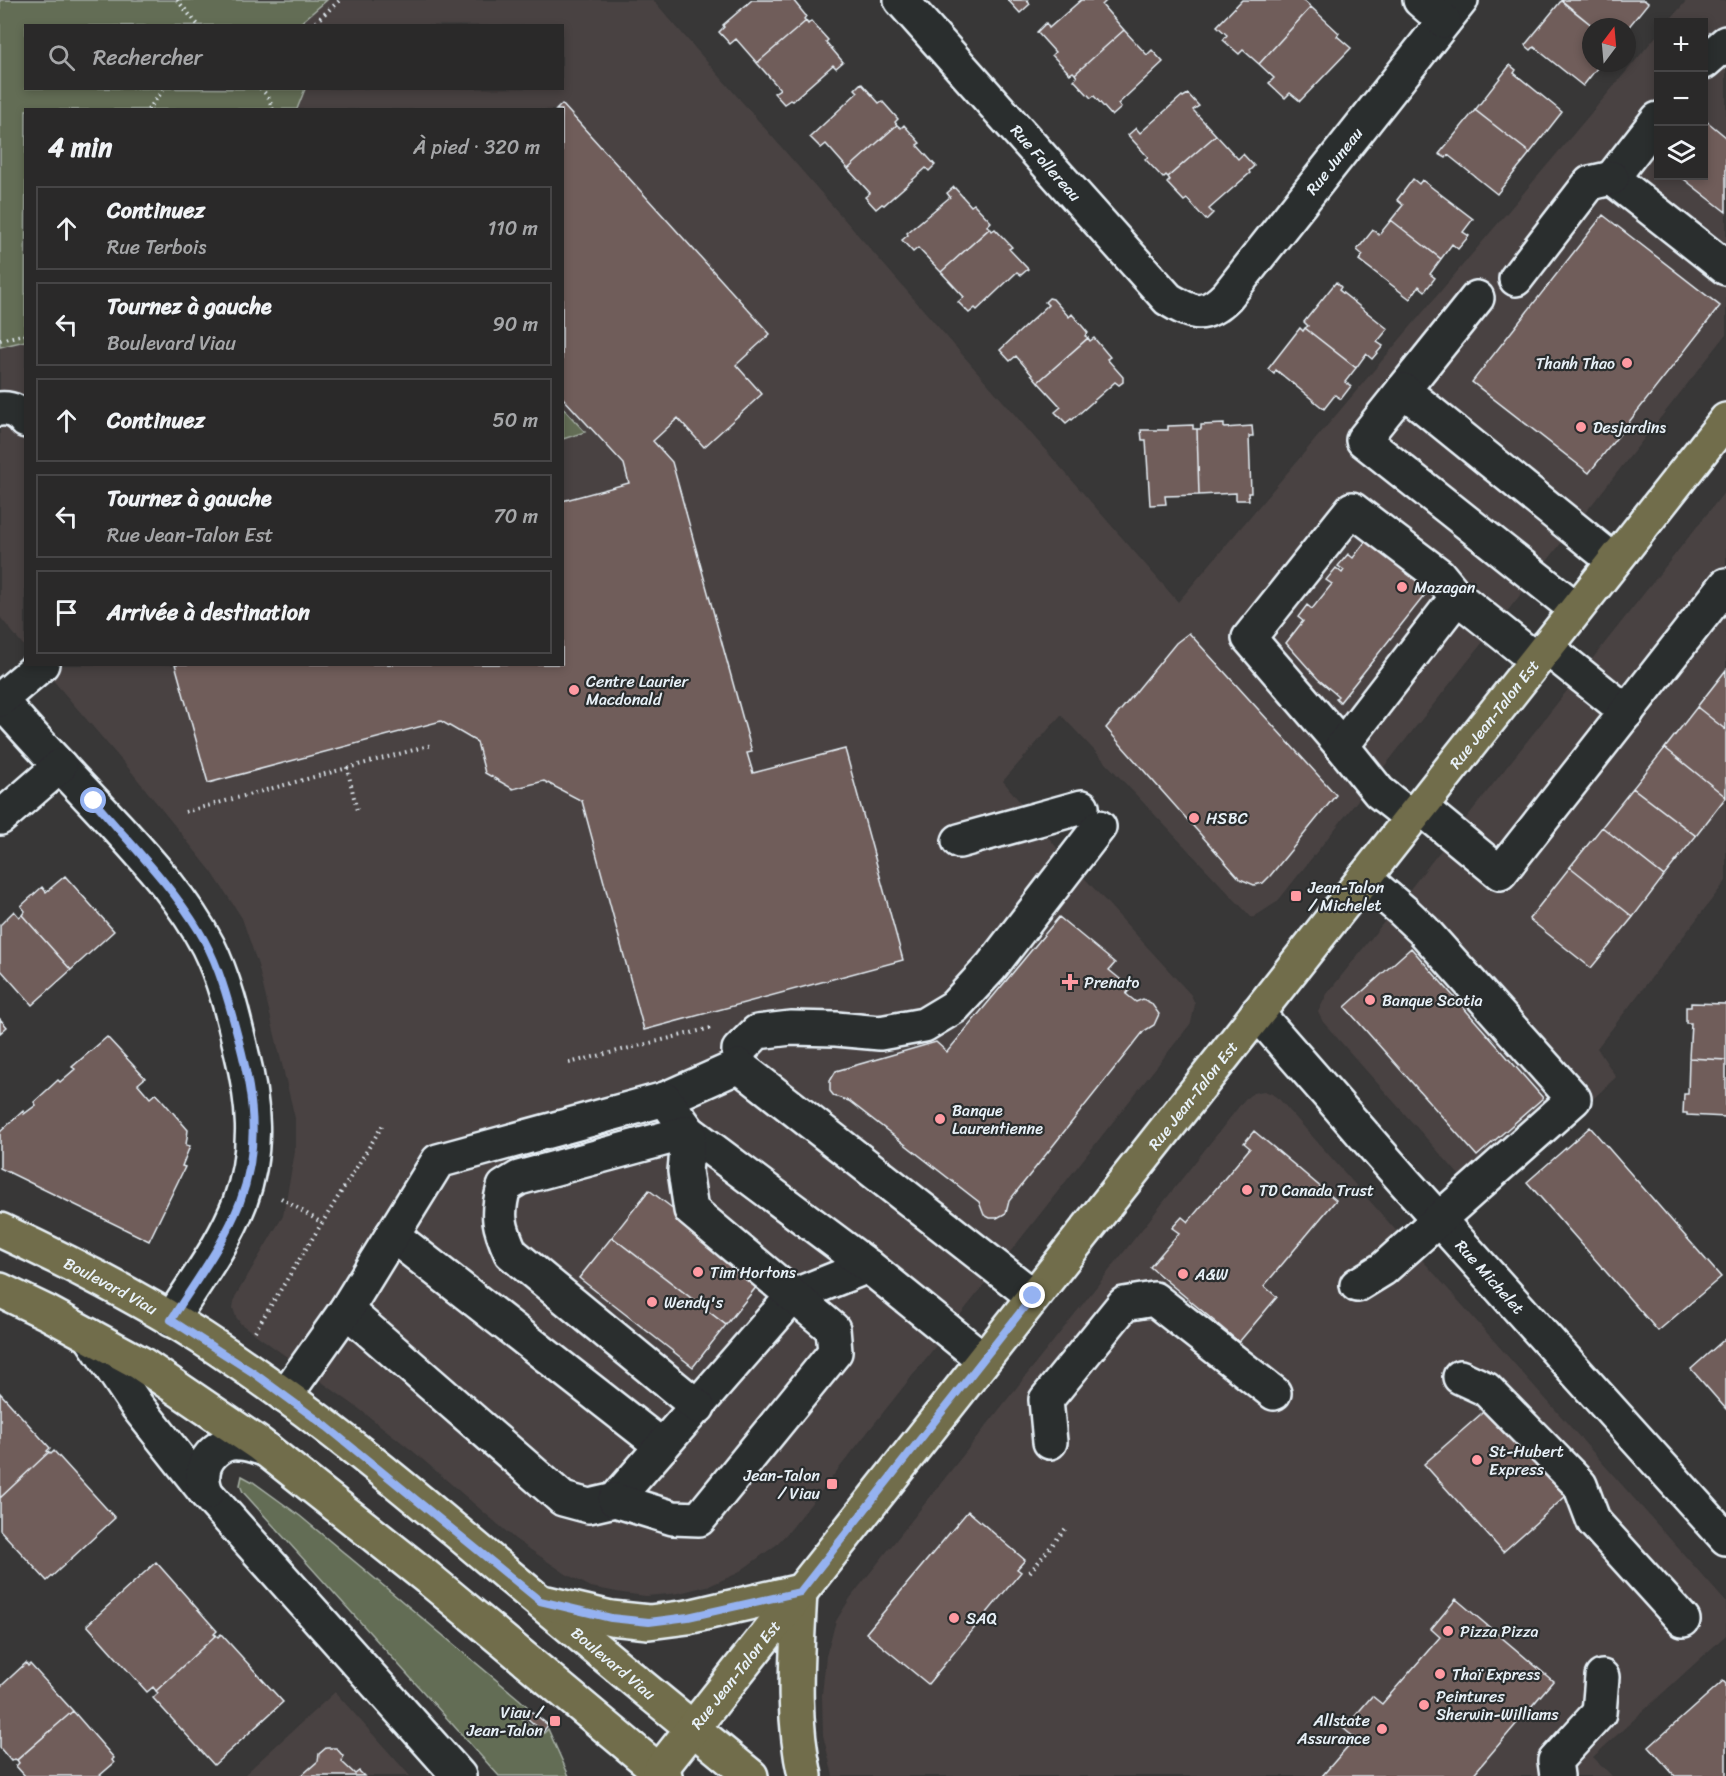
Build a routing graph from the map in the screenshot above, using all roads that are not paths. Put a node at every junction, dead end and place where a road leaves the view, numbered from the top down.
1 (901, 0) edge
2 (1420, 0) edge
3 (1453, 11) edge
4 (1726, 43) edge
5 (1708, 59) edge
6 (1654, 125) edge
7 (1612, 178) junction
8 (1726, 268) edge
9 (1516, 279) dead end
10 (1477, 298) dead end
11 (1199, 312) joint
12 (1403, 390) junction
13 (0, 409) edge
14 (24, 419) edge
15 (1726, 420) edge
16 (1614, 561) junction
17 (1726, 585) edge
18 (1457, 597) junction
19 (1576, 609) junction
20 (1541, 654) junction
21 (40, 666) edge
22 (0, 700) edge
23 (1627, 712) junction
24 (1342, 746) junction
25 (60, 766) junction
26 (1416, 812) junction
27 (0, 818) edge
28 (959, 841) dead end
29 (1364, 878) junction
30 (1257, 1013) junction
31 (739, 1066) junction
32 (665, 1099) junction
33 (689, 1132) junction
34 (1439, 1220) junction
35 (0, 1230) edge
36 (392, 1235) junction
37 (868, 1266) junction
38 (1357, 1285) dead end
39 (0, 1290) edge
40 (792, 1296) junction
41 (1033, 1296) junction
42 (346, 1310) junction
43 (171, 1320) junction
44 (90, 1336) junction
45 (983, 1359) junction
46 (1460, 1377) dead end
47 (1274, 1393) dead end
48 (285, 1396) junction
49 (698, 1407) junction
50 (1050, 1442) dead end
51 (662, 1446) junction
52 (267, 1450) junction
53 (206, 1493) junction
54 (615, 1500) junction
55 (1726, 1538) edge
56 (800, 1592) junction
57 (540, 1601) junction
58 (1683, 1620) dead end
59 (1602, 1677) dead end
60 (693, 1727) junction
61 (662, 1774) edge
62 (459, 1776) edge
63 (751, 1776) edge
64 (805, 1776) edge
65 (1557, 1776) edge

1 - 11 street, Rue Follereau
2 - 3 street
3 - 11 street, Rue Juneau
4 - 5 street
6 - 7 street
7 - 8 street
7 - 9 street
10 - 12 street
12 - 16 street
12 - 19 street
13 - 14 street
15 - 16 main road, Rue Jean-Talon Est
16 - 19 main road, Rue Jean-Talon Est
17 - 23 street
18 - 20 street
18 - 24 street
18 - 24 street
19 - 20 main road, Rue Jean-Talon Est
20 - 23 street
20 - 26 main road, Rue Jean-Talon Est
21 - 22 street
22 - 25 street
23 - 26 street
24 - 26 street
25 - 27 street
25 - 43 street
26 - 29 main road, Rue Jean-Talon Est
28 - 31 street
29 - 30 main road, Rue Jean-Talon Est
29 - 34 street
30 - 34 street, Rue Michelet
30 - 41 main road, Rue Jean-Talon Est
31 - 32 street
31 - 41 street
32 - 33 street
32 - 36 street
33 - 37 street
33 - 40 street
33 - 49 street
34 - 38 street
34 - 55 street, Rue Michelet
35 - 43 main road, Boulevard Viau
36 - 42 street
36 - 51 street
37 - 40 street
37 - 45 street
39 - 44 main road
40 - 49 street
40 - 54 street
41 - 45 main road, Rue Jean-Talon Est
42 - 48 street
42 - 54 street
43 - 48 main road, Boulevard Viau
44 - 52 main road
44 - 53 street
45 - 56 main road, Rue Jean-Talon Est
46 - 58 street
47 - 50 street
48 - 57 main road, Boulevard Viau
49 - 51 street
51 - 54 street
52 - 53 street
52 - 61 main road
53 - 62 street
56 - 57 main road
56 - 60 main road, Rue Jean-Talon Est
56 - 64 main road
57 - 60 main road, Boulevard Viau
59 - 65 street
60 - 61 main road, Rue Jean-Talon Est
60 - 63 main road, Boulevard Viau

